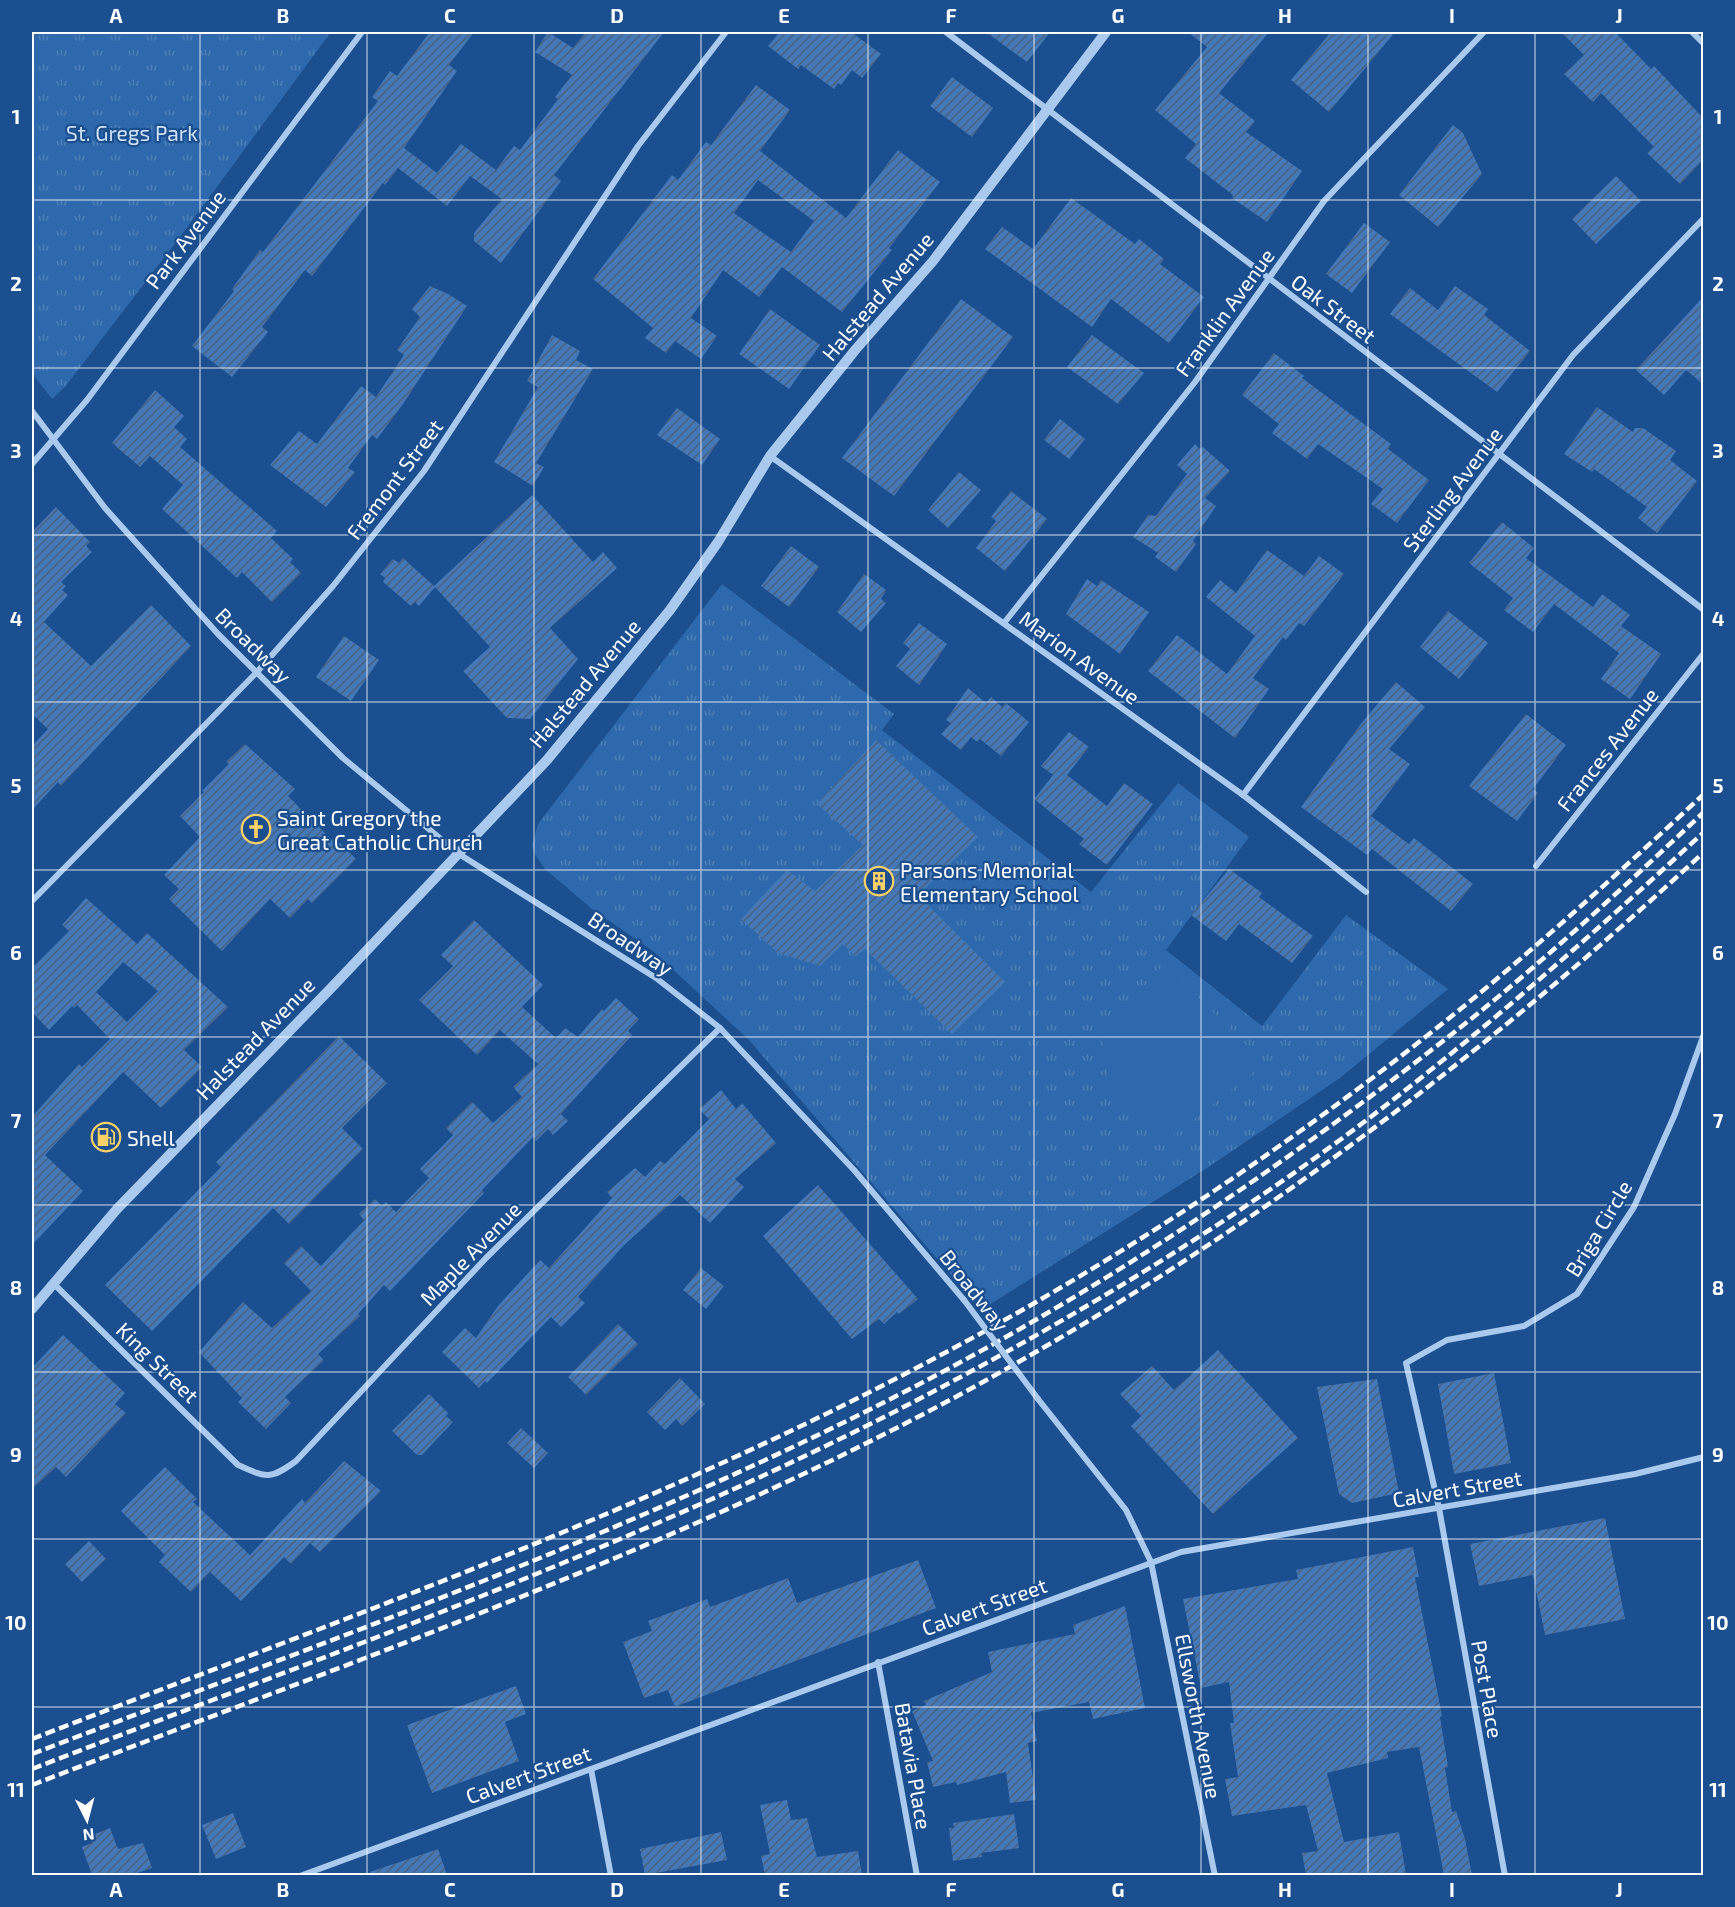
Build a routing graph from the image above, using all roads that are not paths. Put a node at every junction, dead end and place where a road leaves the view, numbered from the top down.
1 (362, 32) edge
2 (726, 32) edge
3 (946, 32) edge
4 (1106, 32) edge
5 (1484, 32) edge
6 (1692, 32) edge
7 (1704, 44) edge
8 (1048, 109) junction
9 (1704, 218) edge
10 (1268, 279) junction
11 (32, 411) edge
12 (52, 441) junction
13 (1499, 454) junction
14 (770, 456) junction
15 (32, 464) edge
16 (1704, 610) edge
17 (1004, 623) junction
18 (1704, 653) edge
19 (257, 672) junction
20 (1243, 795) junction
21 (459, 854) junction
22 (1536, 866) dead end
23 (1366, 892) dead end
24 (32, 901) edge
25 (720, 1028) junction
26 (1704, 1034) edge
27 (53, 1283) junction
28 (32, 1309) edge
29 (1704, 1457) edge
30 (238, 1465) joint
31 (1439, 1508) junction
32 (1151, 1562) junction
33 (878, 1662) junction
34 (591, 1769) junction
35 (300, 1875) edge
36 (611, 1875) edge
37 (917, 1875) edge
38 (1215, 1875) edge
39 (1505, 1875) edge

1 - 12 street, Park Avenue
2 - 19 street, Fremont Street
3 - 8 street, Oak Street
4 - 8 street, Halstead Avenue
5 - 10 street, Franklin Avenue
6 - 7 street
8 - 10 street, Oak Street
8 - 14 street, Halstead Avenue
9 - 13 street, Sterling Avenue
10 - 13 street, Oak Street
10 - 17 street, Franklin Avenue
11 - 12 street, Broadway
12 - 15 street, Park Avenue
12 - 19 street, Broadway
13 - 16 street, Oak Street
13 - 20 street, Sterling Avenue
14 - 17 street, Marion Avenue
14 - 21 street, Halstead Avenue
17 - 20 street, Marion Avenue
18 - 22 street, Frances Avenue
19 - 21 street, Broadway
19 - 24 street, Fremont Street
20 - 23 street, Marion Avenue
21 - 25 street, Broadway
21 - 27 street, Halstead Avenue
25 - 30 street, Maple Avenue
25 - 32 street, Broadway, bridge
26 - 31 street, Briga Circle
27 - 28 street, Halstead Avenue
27 - 30 street, King Street
29 - 31 street, Calvert Street
31 - 32 street, Calvert Street
31 - 39 street, Post Place
32 - 33 street, Calvert Street
32 - 38 street, Ellsworth Avenue
33 - 34 street, Calvert Street
33 - 37 street, Batavia Place
34 - 35 street, Calvert Street
34 - 36 street

